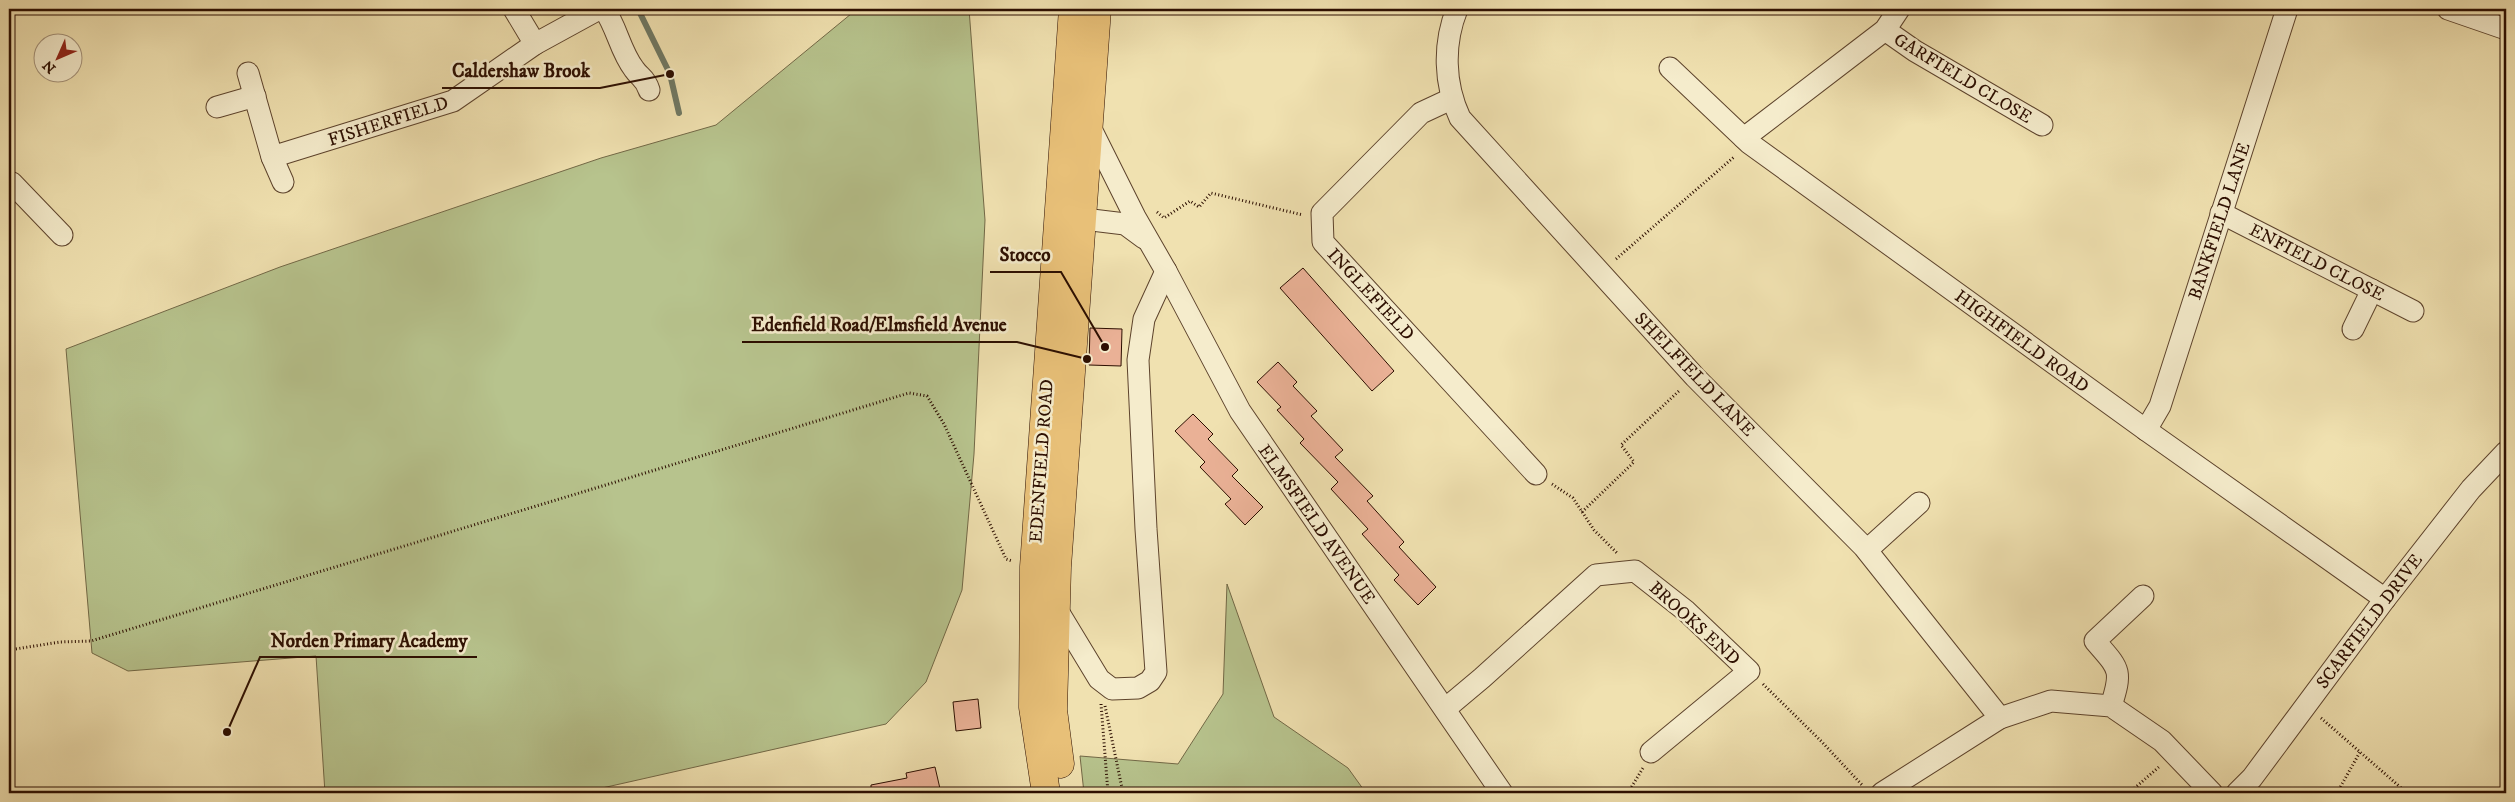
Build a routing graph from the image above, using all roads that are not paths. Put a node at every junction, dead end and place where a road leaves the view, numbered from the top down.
1 (514, 9) edge
2 (599, 9) edge
3 (604, 9) edge
4 (1073, 9) edge
5 (1097, 9) edge
6 (1458, 9) edge
7 (1899, 9) edge
8 (2287, 9) edge
9 (2448, 9) edge
10 (2506, 29) edge
11 (1885, 30) junction
12 (535, 44) junction
13 (1670, 68) dead end
14 (248, 73) dead end
15 (649, 90) dead end
16 (255, 96) junction
17 (1451, 98) junction
18 (217, 107) dead end
19 (2042, 126) dead end
20 (1090, 127) junction
21 (1747, 141) junction
22 (272, 157) junction
23 (9, 182) edge
24 (283, 182) dead end
25 (2221, 213) junction
26 (1070, 218) junction
27 (62, 235) dead end
28 (1151, 243) junction
29 (1166, 270) junction
30 (2372, 290) junction
31 (2414, 311) dead end
32 (2353, 329) dead end
33 (2146, 430) junction
34 (2506, 452) edge
35 (1536, 474) road end
36 (1919, 503) dead end
37 (1866, 550) junction
38 (2143, 596) dead end
39 (2385, 599) junction
40 (1056, 608) junction
41 (2111, 706) junction
42 (1445, 709) junction
43 (2000, 718) junction
44 (1652, 752) road end
45 (1046, 793) edge
46 (1063, 793) edge
47 (1502, 793) edge
48 (1882, 793) edge
49 (2212, 793) edge
50 (2237, 793) edge

1 - 12 street
2 - 12 street, FISHERFIELD
3 - 15 street
4 - 26 main road, EDENFIELD ROAD
5 - 20 main road, EDENFIELD ROAD
6 - 17 street, SHELFIELD LANE
7 - 11 street
8 - 25 street, BANKFIELD LANE
9 - 10 street
11 - 19 street, GARFIELD CLOSE
11 - 21 street
12 - 22 street, FISHERFIELD
13 - 21 street, HIGHFIELD ROAD
14 - 16 street
16 - 18 street
16 - 22 street
17 - 35 street, INGLEFIELD
17 - 37 street, SHELFIELD LANE
20 - 26 main road, EDENFIELD ROAD
20 - 28 street, ELMSFIELD AVENUE
21 - 33 street, HIGHFIELD ROAD
22 - 24 street
23 - 27 street
25 - 30 street, ENFIELD CLOSE
25 - 33 street, BANKFIELD LANE
26 - 28 street, ELMSFIELD AVENUE
26 - 40 main road, EDENFIELD ROAD
26 - 45 main road, EDENFIELD ROAD
28 - 29 street, ELMSFIELD AVENUE
29 - 40 street
29 - 42 street, ELMSFIELD AVENUE
30 - 31 street, ENFIELD CLOSE
30 - 32 street
33 - 39 street, HIGHFIELD ROAD
34 - 39 street, SCARFIELD DRIVE
36 - 37 street
37 - 43 street, SHELFIELD LANE
38 - 41 street
39 - 50 street, SCARFIELD DRIVE
40 - 46 main road, EDENFIELD ROAD
41 - 43 street
41 - 49 street
42 - 44 street, BROOKS END
42 - 47 street, ELMSFIELD AVENUE
43 - 48 street

